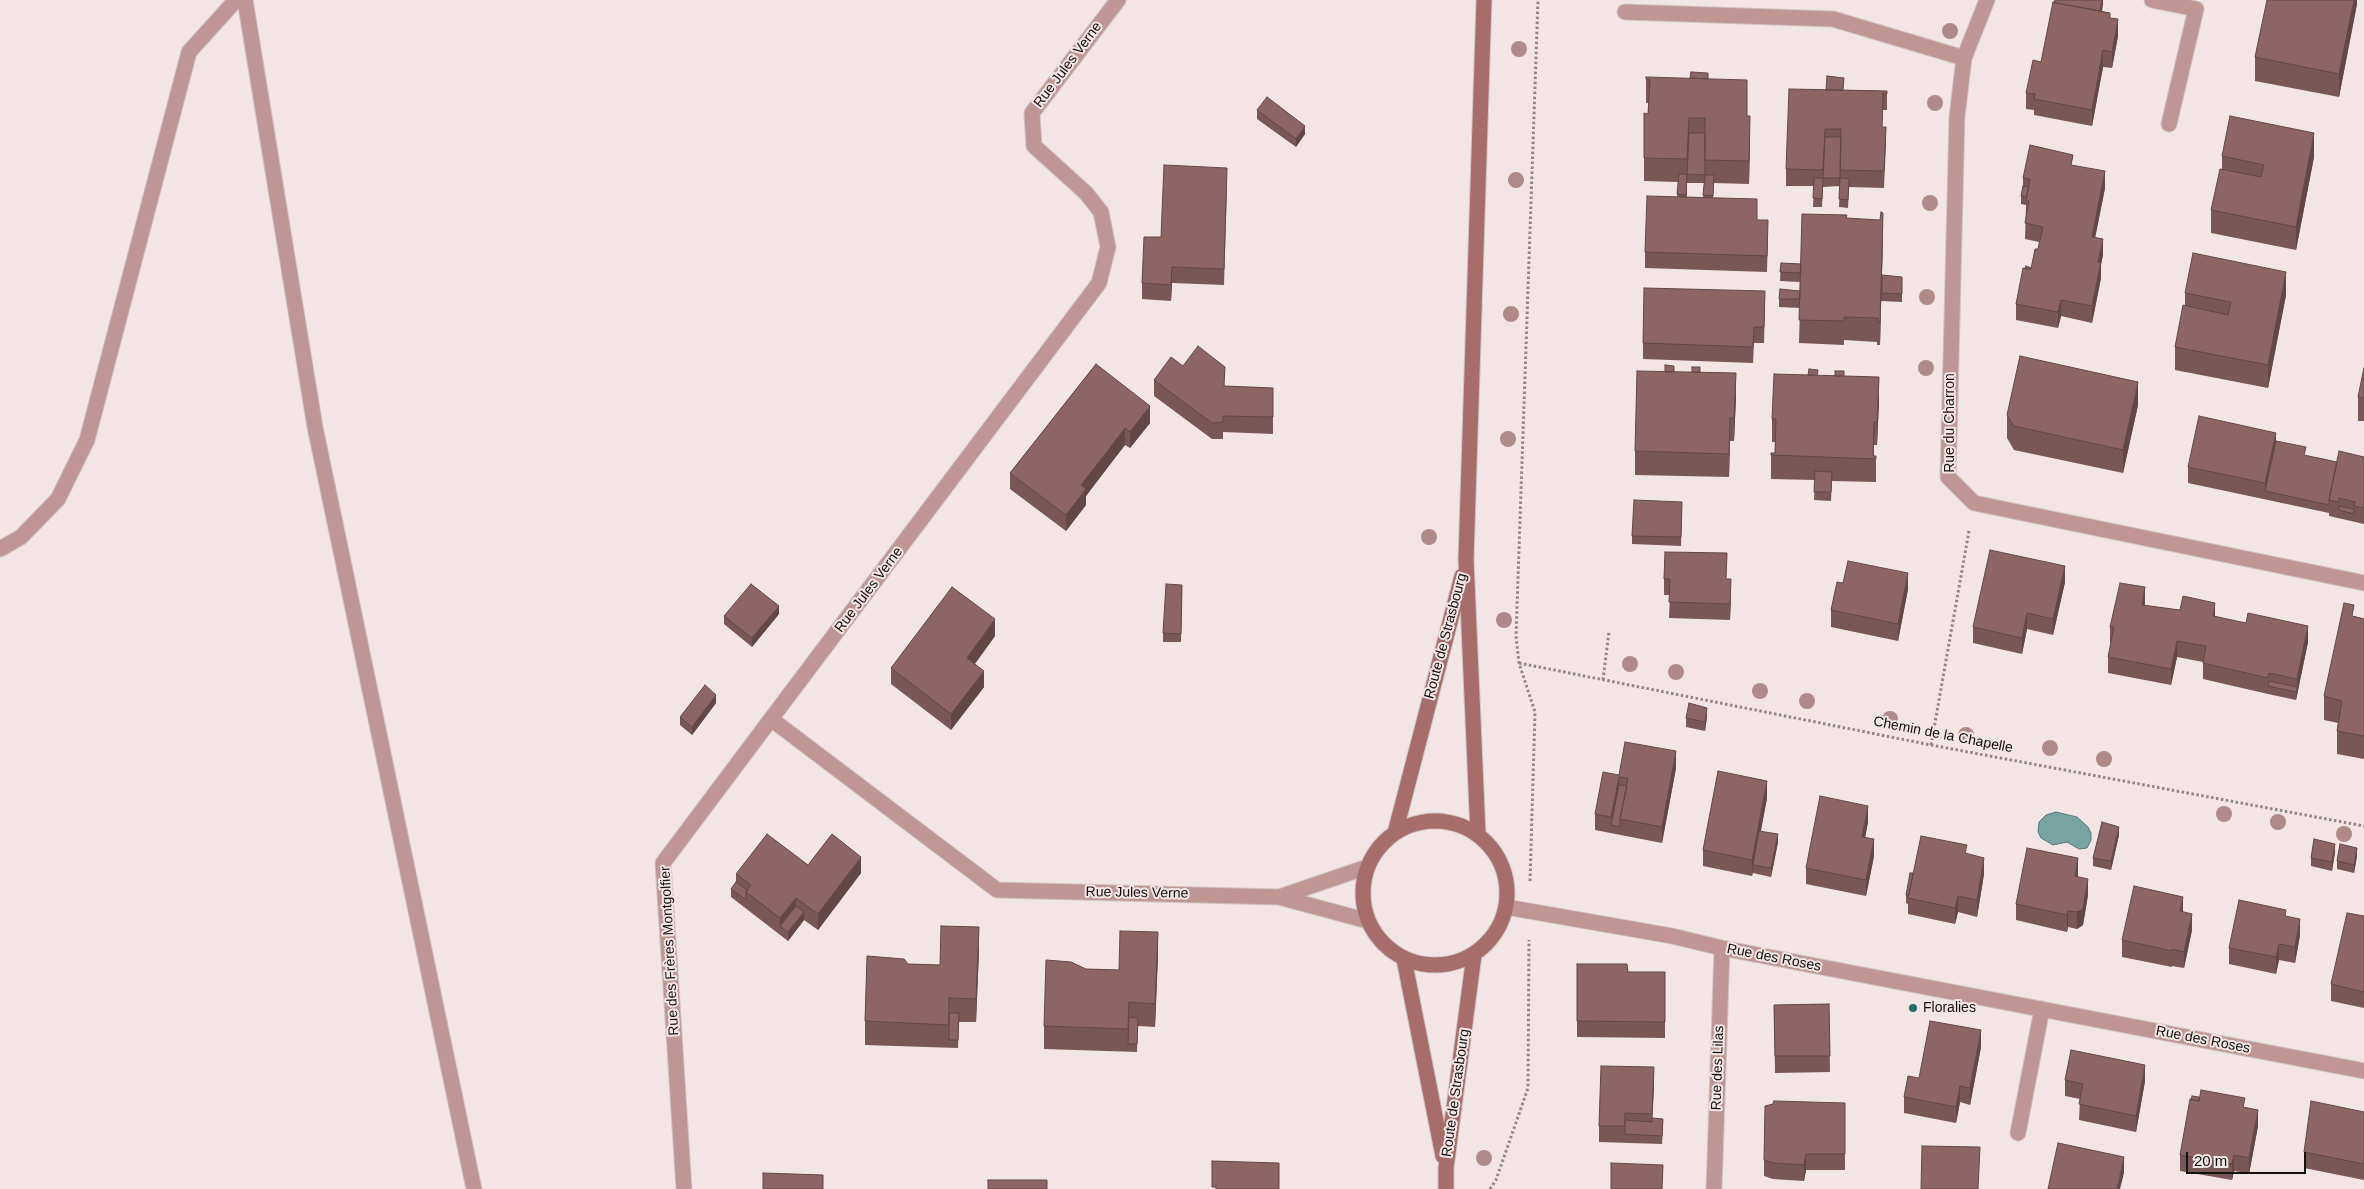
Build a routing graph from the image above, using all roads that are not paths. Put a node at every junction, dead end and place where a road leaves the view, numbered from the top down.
1 (236, 0) edge
2 (245, 0) edge
3 (1118, 0) edge
4 (1484, 0) edge
5 (1987, 0) edge
6 (2152, 0) edge
7 (1625, 12) dead end
8 (1964, 58) junction
9 (2169, 124) dead end
10 (0, 550) edge
11 (1466, 559) junction
12 (2364, 583) edge
13 (772, 719) junction
14 (1394, 833) junction
15 (1478, 834) junction
16 (1367, 867) junction
17 (1279, 897) junction
18 (1506, 907) junction
19 (1368, 921) junction
20 (1722, 948) junction
21 (1474, 955) junction
22 (1404, 959) junction
23 (2042, 1009) junction
24 (2364, 1071) edge
25 (2018, 1133) dead end
26 (1446, 1168) junction
27 (474, 1189) edge
28 (684, 1189) edge
29 (1446, 1189) edge
30 (1714, 1189) edge

1 - 10 street
2 - 27 street
3 - 13 street, Rue Jules Verne
4 - 11 main road
5 - 8 street, Rue du Charron
6 - 9 street
7 - 8 street
8 - 12 street, Rue du Charron
11 - 14 main road, Route de Strasbourg
11 - 15 main road, Route de Strasbourg
13 - 17 street, Rue Jules Verne
13 - 28 street, Rue des Frères Montgolfier
14 - 15 main road
14 - 16 main road
15 - 18 main road
16 - 17 street, Rue Jules Verne
16 - 19 main road
17 - 19 street, Rue Jules Verne
18 - 20 street, Rue des Roses
18 - 21 main road
19 - 22 main road
20 - 23 street, Rue des Roses
20 - 30 street, Rue des Lilas
21 - 22 main road
21 - 26 main road, Route de Strasbourg
22 - 26 main road, Route de Strasbourg
23 - 24 street, Rue des Roses
23 - 25 street
26 - 29 main road

